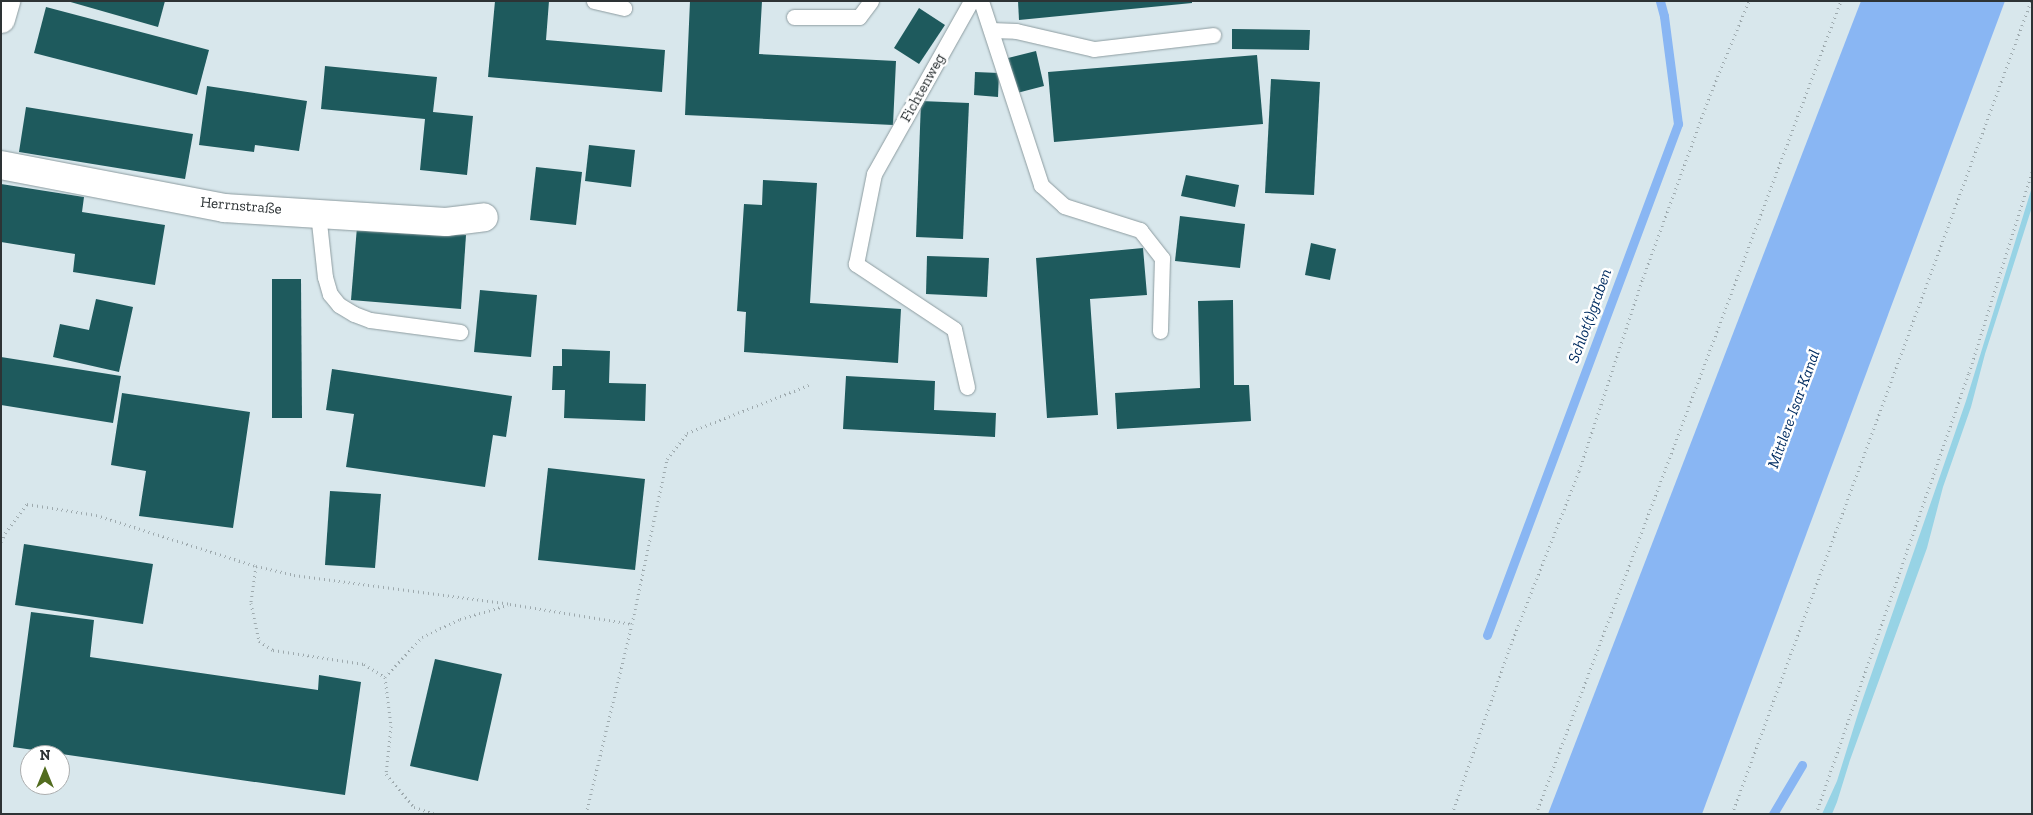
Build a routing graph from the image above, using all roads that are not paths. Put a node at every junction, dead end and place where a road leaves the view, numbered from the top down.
1 (6, 1) edge
2 (594, 1) edge
3 (871, 1) edge
4 (972, 1) edge
5 (982, 1) edge
6 (624, 8) dead end
7 (794, 17) dead end
8 (1, 19) edge
9 (991, 30) junction
10 (1213, 35) dead end
11 (1, 166) edge
12 (318, 213) junction
13 (484, 217) dead end
14 (1160, 331) dead end
15 (460, 332) dead end
16 (967, 387) dead end

1 - 8 street
2 - 6 lane
3 - 7 lane
4 - 16 lane, Fichtenweg
5 - 9 lane
9 - 10 lane
9 - 14 lane
11 - 12 street, Herrnstraße
12 - 13 street, Herrnstraße
12 - 15 lane

